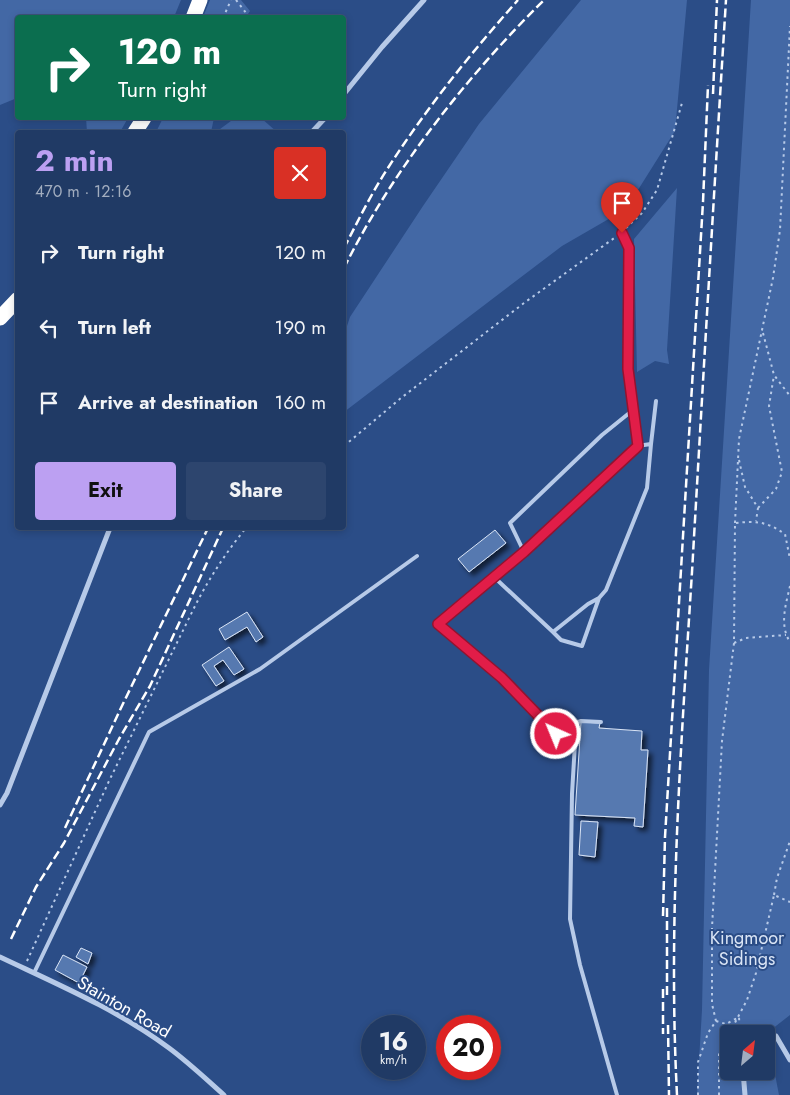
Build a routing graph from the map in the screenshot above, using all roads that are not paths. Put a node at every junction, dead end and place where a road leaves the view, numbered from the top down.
1 (200, 0) edge
2 (424, 0) edge
3 (194, 15) edge
4 (346, 91) edge
5 (323, 120) edge
6 (314, 130) edge
7 (622, 233) road end
8 (15, 302) edge
9 (0, 318) edge
10 (656, 401) dead end
11 (633, 410) junction
12 (651, 444) junction
13 (638, 446) junction
14 (109, 530) edge
15 (524, 552) junction
16 (417, 556) dead end
17 (494, 577) junction
18 (599, 598) junction
19 (553, 632) junction
20 (601, 722) dead end
21 (556, 734) dead end
22 (0, 806) edge
23 (0, 957) edge
24 (34, 973) junction
25 (775, 1036) edge
26 (790, 1060) edge
27 (744, 1080) edge
28 (224, 1095) edge
29 (617, 1095) edge
30 (745, 1095) edge

1 - 3 highway
2 - 4 street
5 - 6 street
7 - 11 lane
8 - 9 highway
10 - 12 lane
11 - 13 lane
11 - 15 lane
12 - 13 lane
12 - 18 lane
13 - 15 lane
14 - 22 street
15 - 17 lane
16 - 24 lane
17 - 19 lane
17 - 21 lane
18 - 19 lane
18 - 19 lane
20 - 29 lane
23 - 24 street, Stainton Road
24 - 28 street, Stainton Road
25 - 26 street
27 - 30 street

